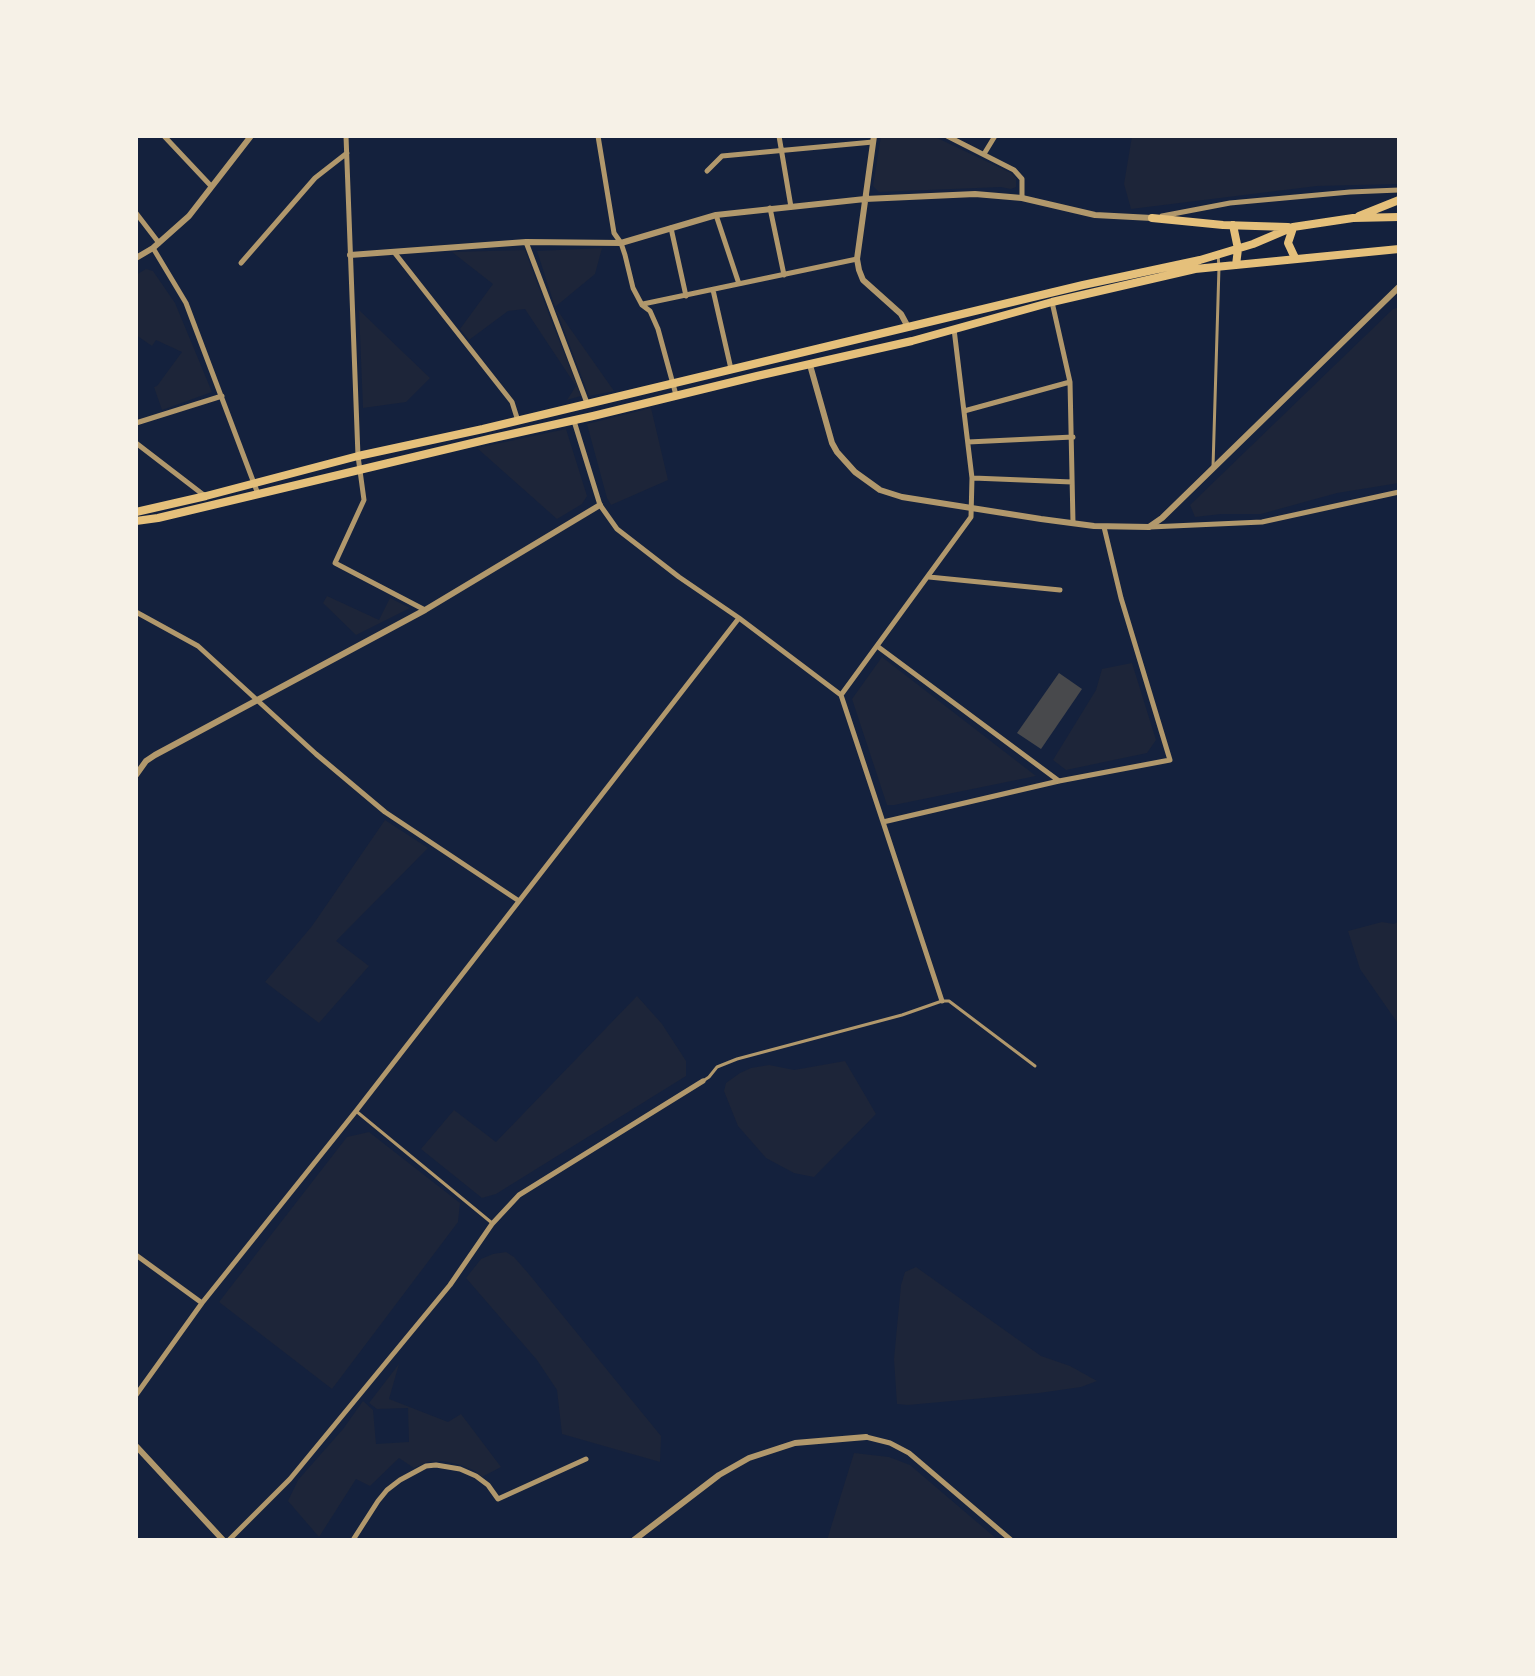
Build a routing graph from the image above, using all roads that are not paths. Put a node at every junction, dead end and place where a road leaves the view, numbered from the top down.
1 (164, 136) edge
2 (251, 136) edge
3 (346, 136) edge
4 (598, 136) edge
5 (779, 136) edge
6 (947, 136) edge
7 (995, 136) edge
8 (873, 139) edge
9 (781, 151) junction
10 (347, 153) junction
11 (984, 154) junction
12 (707, 171) dead end
13 (211, 186) junction
14 (1399, 190) edge
15 (1022, 198) junction
16 (865, 199) junction
17 (1399, 200) edge
18 (791, 207) junction
19 (770, 208) junction
20 (136, 213) edge
21 (716, 215) junction
22 (1399, 217) edge
23 (1152, 218) junction
24 (1353, 218) junction
25 (1233, 225) junction
26 (1293, 227) junction
27 (671, 228) junction
28 (526, 242) junction
29 (621, 243) junction
30 (156, 245) junction
31 (1238, 249) junction
32 (1399, 249) edge
33 (394, 252) junction
34 (350, 255) junction
35 (1218, 255) junction
36 (136, 258) edge
37 (1295, 258) junction
38 (857, 259) junction
39 (241, 263) dead end
40 (1236, 265) junction
41 (1219, 267) junction
42 (784, 275) junction
43 (739, 284) junction
44 (1399, 287) edge
45 (713, 290) junction
46 (686, 296) junction
47 (1052, 302) junction
48 (642, 305) junction
49 (908, 327) junction
50 (954, 329) junction
51 (810, 365) junction
52 (731, 369) junction
53 (1070, 382) junction
54 (673, 384) junction
55 (676, 395) junction
56 (222, 396) junction
57 (587, 403) junction
58 (964, 411) junction
59 (518, 421) junction
60 (574, 421) junction
61 (136, 423) edge
62 (1073, 437) junction
63 (968, 442) junction
64 (136, 443) edge
65 (358, 456) junction
66 (360, 469) junction
67 (1213, 469) junction
68 (972, 478) junction
69 (1072, 482) junction
70 (254, 483) junction
71 (1399, 492) edge
72 (258, 494) junction
73 (206, 496) junction
74 (600, 505) junction
75 (973, 508) junction
76 (136, 512) edge
77 (136, 521) edge
78 (1073, 523) junction
79 (1104, 527) junction
80 (1149, 527) junction
81 (928, 576) junction
82 (1060, 590) dead end
83 (425, 610) junction
84 (136, 612) edge
85 (739, 618) junction
86 (877, 646) junction
87 (841, 695) junction
88 (257, 700) junction
89 (136, 775) edge
90 (1059, 781) junction
91 (883, 822) junction
92 (519, 901) junction
93 (942, 1001) junction
94 (1035, 1066) dead end
95 (703, 1081) joint
96 (356, 1111) junction
97 (492, 1224) junction
98 (136, 1255) edge
99 (202, 1303) junction
100 (136, 1395) edge
101 (866, 1437) joint
102 (136, 1446) edge
103 (586, 1459) dead end
104 (223, 1540) edge
105 (229, 1540) edge
106 (353, 1540) edge
107 (634, 1540) edge
108 (1011, 1540) edge

1 - 13 street
2 - 13 street
3 - 10 street
4 - 29 street
5 - 9 street
6 - 11 street
7 - 11 street
8 - 9 street
8 - 16 street
9 - 12 street
9 - 18 street
10 - 34 street
10 - 39 street
11 - 15 street
13 - 30 street
14 - 23 street
15 - 16 street
15 - 23 street
16 - 18 street
16 - 38 street
17 - 24 main road
18 - 19 street
19 - 21 street
19 - 42 street
20 - 30 street
21 - 27 street
21 - 43 street
22 - 24 main road
23 - 25 main road
24 - 26 main road
25 - 26 main road
25 - 31 main road
26 - 31 main road
26 - 37 main road
27 - 29 street
27 - 46 street
28 - 29 street
28 - 33 street
28 - 57 street
29 - 48 street
30 - 36 street
30 - 56 street
31 - 35 main road
31 - 40 main road
32 - 37 main road
33 - 34 street
33 - 59 street
34 - 65 street
35 - 41 lane
35 - 49 main road
37 - 40 main road
38 - 42 street
38 - 49 street
40 - 41 main road
41 - 47 main road
41 - 67 lane
42 - 43 street
43 - 45 street
44 - 67 street
45 - 46 street
45 - 52 street
46 - 48 street
47 - 50 main road
47 - 53 street
48 - 54 street
49 - 52 main road
50 - 51 main road
50 - 58 street
51 - 55 main road
51 - 75 street
52 - 54 main road
53 - 58 street
53 - 62 street
54 - 55 street
54 - 57 main road
55 - 60 main road
56 - 61 street
56 - 70 street
57 - 59 main road
58 - 63 street
59 - 65 main road
60 - 66 main road
60 - 74 street
62 - 63 street
62 - 69 street
63 - 68 street
64 - 73 street
65 - 66 street
65 - 70 main road
66 - 72 main road
66 - 83 street
67 - 80 street
68 - 69 street
68 - 75 street
69 - 78 street
70 - 72 street
70 - 73 main road
71 - 80 street
72 - 77 main road
73 - 76 main road
74 - 83 street
74 - 85 street
75 - 78 street
75 - 81 street
78 - 79 street
79 - 80 street
79 - 90 street
81 - 82 street
81 - 86 street
83 - 88 street
84 - 88 street
85 - 87 street
85 - 92 street
86 - 87 street
86 - 90 street
87 - 91 street
88 - 89 street
88 - 92 street
90 - 91 street
91 - 93 street
92 - 96 street
93 - 94 lane
93 - 95 lane
95 - 97 street
96 - 97 lane
96 - 99 street
97 - 105 street
98 - 99 street
99 - 100 street
101 - 107 street
101 - 108 street
102 - 104 street
103 - 106 street

